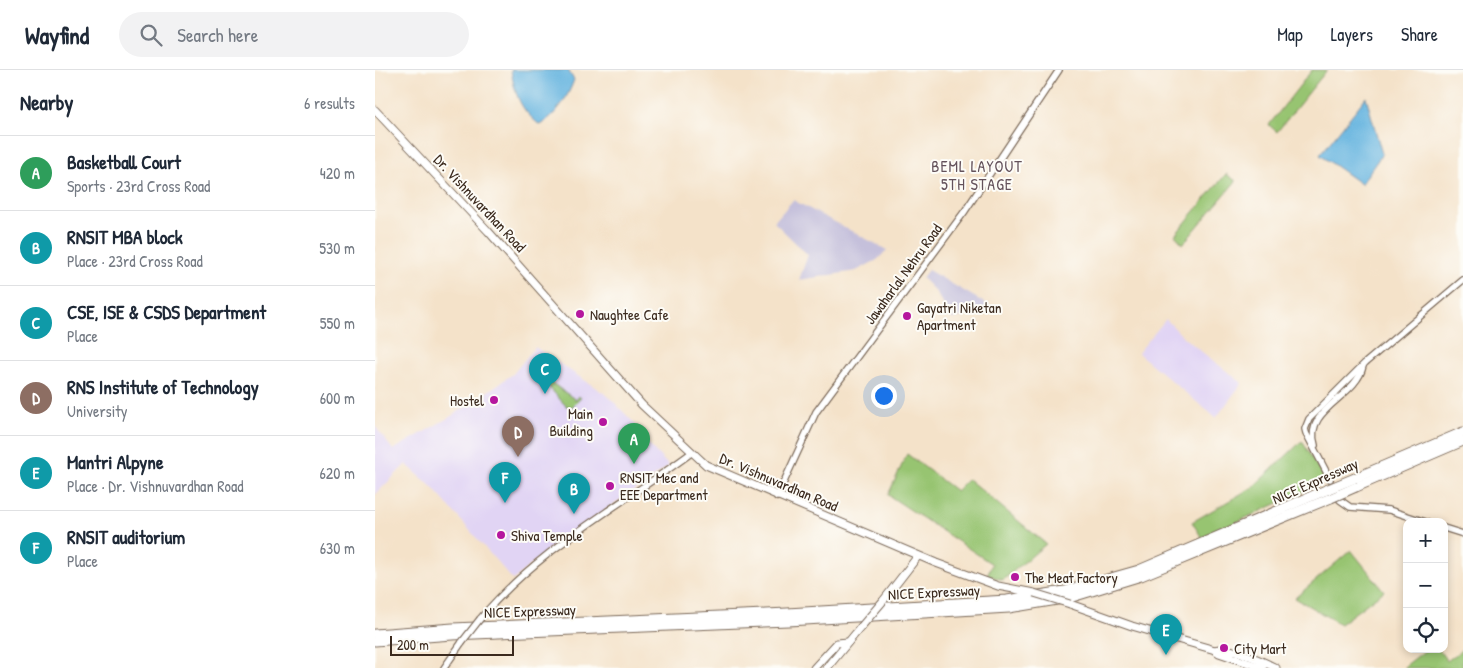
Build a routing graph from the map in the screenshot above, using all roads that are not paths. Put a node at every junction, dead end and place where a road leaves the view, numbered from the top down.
1 (1059, 70) edge
2 (375, 110) edge
3 (1463, 280) edge
4 (1463, 432) edge
5 (1463, 440) edge
6 (691, 453) junction
7 (1330, 479) dead end
8 (1355, 482) junction
9 (1332, 496) junction
10 (777, 497) junction
11 (1414, 518) edge
12 (1448, 529) edge
13 (1463, 534) edge
14 (919, 556) junction
15 (375, 634) edge
16 (375, 641) edge
17 (848, 642) junction
18 (1215, 650) junction
19 (444, 668) edge
20 (814, 668) edge
21 (827, 668) edge
22 (1263, 668) edge
23 (1276, 668) edge

1 - 10 street, Jawaharlal Nehru Road
2 - 6 main road, Dr. Vishnuvardhan Road
3 - 7 street
4 - 8 highway, NICE Expressway
5 - 8 highway, NICE Expressway
6 - 10 main road, Dr. Vishnuvardhan Road
6 - 19 street, bridge
8 - 9 highway, NICE Expressway, bridge
9 - 11 street
9 - 15 highway, NICE Expressway
9 - 16 highway, NICE Expressway
10 - 14 main road, Dr. Vishnuvardhan Road
12 - 13 street
14 - 17 main road, bridge
14 - 18 main road, Dr. Vishnuvardhan Road, bridge
17 - 20 main road
17 - 21 main road
18 - 22 main road, Dr. Vishnuvardhan Road
18 - 23 main road, Dr. Vishnuvardhan Road

